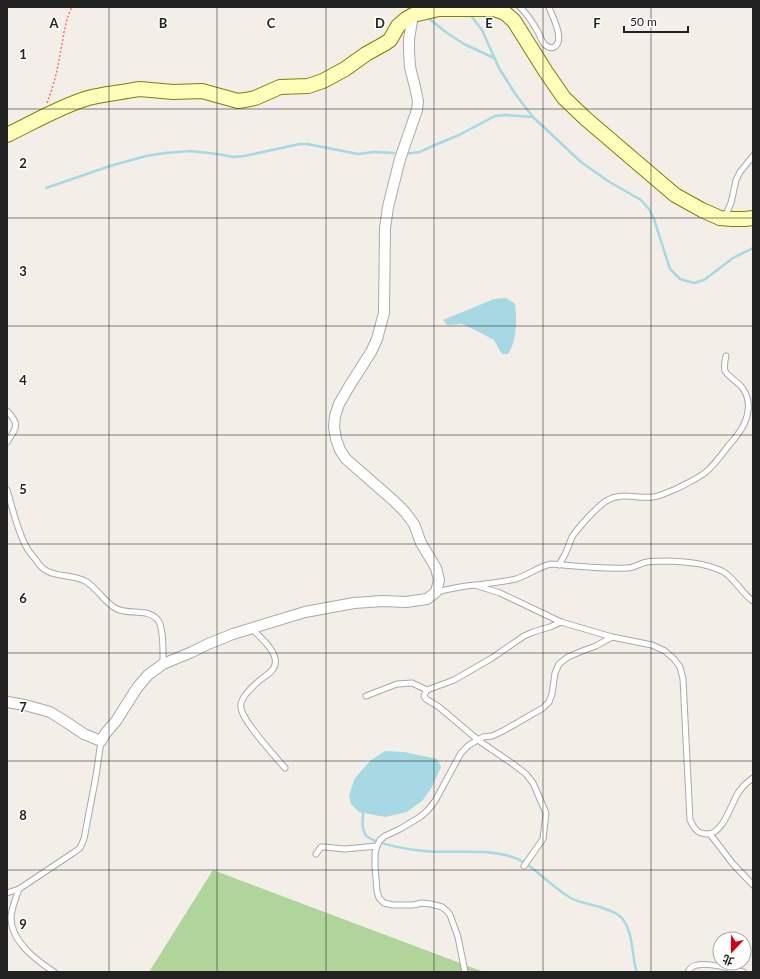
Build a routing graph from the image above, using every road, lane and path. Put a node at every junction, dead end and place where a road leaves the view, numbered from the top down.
1 (72, 7) edge
2 (520, 7) edge
3 (549, 7) edge
4 (495, 8) edge
5 (413, 15) junction
6 (40, 119) junction
7 (7, 135) edge
8 (753, 156) edge
9 (724, 218) junction
10 (753, 218) edge
11 (726, 356) dead end
12 (7, 411) edge
13 (7, 442) edge
14 (7, 490) edge
15 (559, 565) junction
16 (475, 585) junction
17 (436, 592) junction
18 (753, 601) edge
19 (561, 622) junction
20 (252, 629) junction
21 (612, 637) junction
22 (164, 664) junction
23 (427, 690) junction
24 (366, 696) dead end
25 (7, 702) edge
26 (478, 740) junction
27 (101, 741) junction
28 (285, 768) dead end
29 (753, 778) edge
30 (710, 834) junction
31 (377, 846) junction
32 (316, 854) dead end
33 (524, 866) dead end
34 (753, 886) edge
35 (19, 889) junction
36 (7, 892) edge
37 (54, 972) edge
38 (465, 972) edge
39 (688, 972) edge
40 (743, 972) edge

1 - 6 path
2 - 3 lane
4 - 5 street
4 - 9 street
5 - 6 street
5 - 17 street
6 - 7 street
8 - 9 lane
9 - 10 street
11 - 15 lane
12 - 13 lane
14 - 22 lane
15 - 16 lane
15 - 18 lane
16 - 17 lane
16 - 19 lane
17 - 20 street
19 - 21 lane
19 - 23 lane
20 - 22 street
20 - 28 lane
21 - 26 lane
21 - 30 lane
22 - 27 street
23 - 24 lane
23 - 26 lane
25 - 27 street
26 - 31 lane
26 - 33 lane
27 - 35 lane
29 - 30 lane
30 - 34 lane
31 - 32 lane
31 - 38 lane
35 - 36 lane
35 - 37 lane
39 - 40 lane

